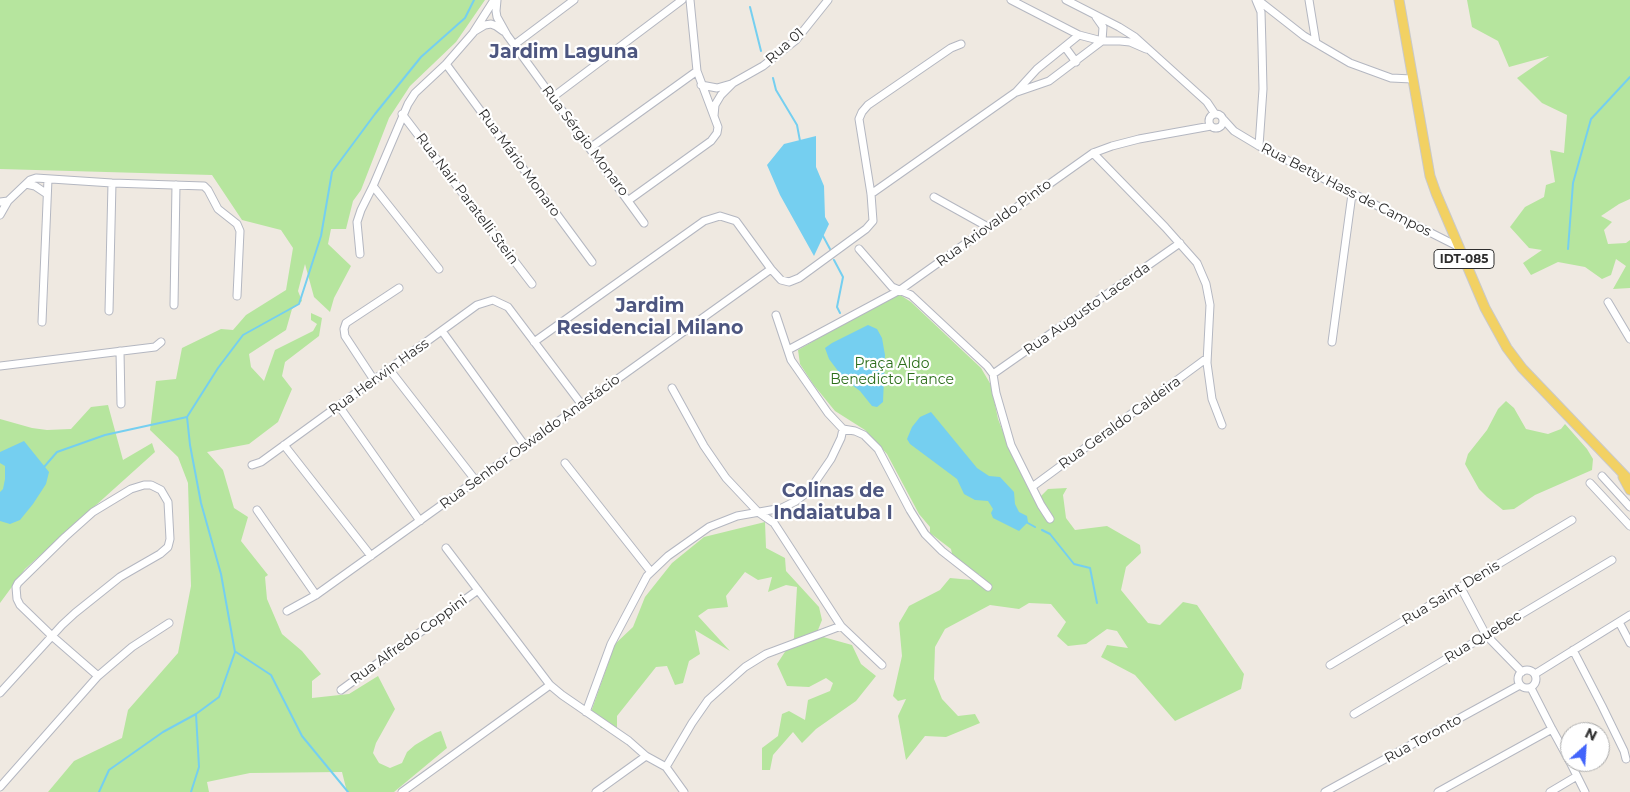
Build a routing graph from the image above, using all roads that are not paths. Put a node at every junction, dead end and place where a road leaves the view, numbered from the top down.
1 (496, 0) edge
2 (574, 0) edge
3 (682, 0) edge
4 (690, 0) edge
5 (828, 0) edge
6 (1011, 0) edge
7 (1066, 0) edge
8 (1257, 0) edge
9 (1308, 0) edge
10 (1399, 0) edge
11 (1094, 14) junction
12 (473, 33) junction
13 (507, 34) junction
14 (1080, 36) junction
15 (1102, 41) junction
16 (961, 44) dead end
17 (1316, 44) junction
18 (514, 45) junction
19 (1065, 47) junction
20 (1153, 52) junction
21 (1076, 62) junction
22 (446, 64) junction
23 (697, 71) junction
24 (1412, 79) junction
25 (701, 84) junction
26 (734, 84) junction
27 (1016, 92) junction
28 (553, 97) junction
29 (402, 114) junction
30 (1215, 114) junction
31 (714, 118) junction
32 (1224, 120) junction
33 (1214, 128) junction
34 (1234, 131) junction
35 (1259, 146) junction
36 (590, 148) junction
37 (1093, 153) junction
38 (48, 179) junction
39 (112, 183) junction
40 (26, 184) junction
41 (176, 185) junction
42 (373, 186) junction
43 (47, 194) junction
44 (871, 194) junction
45 (1352, 194) junction
46 (934, 198) dead end
47 (629, 200) junction
48 (8, 201) junction
49 (0, 202) edge
50 (0, 215) edge
51 (644, 223) dead end
52 (988, 227) junction
53 (1180, 243) junction
54 (1459, 247) junction
55 (859, 249) dead end
56 (360, 254) dead end
57 (592, 262) dead end
58 (439, 269) dead end
59 (771, 269) junction
60 (532, 284) dead end
61 (399, 288) dead end
62 (900, 290) junction
63 (237, 296) dead end
64 (1608, 302) dead end
65 (174, 305) dead end
66 (109, 311) dead end
67 (776, 315) dead end
68 (42, 322) dead end
69 (442, 331) junction
70 (1630, 339) edge
71 (161, 342) dead end
72 (534, 342) junction
73 (1332, 342) dead end
74 (788, 350) junction
75 (120, 351) junction
76 (1207, 358) junction
77 (0, 366) edge
78 (389, 369) junction
79 (993, 374) junction
80 (374, 380) junction
81 (672, 388) dead end
82 (121, 404) dead end
83 (582, 405) junction
84 (338, 406) junction
85 (1222, 426) dead end
86 (843, 429) junction
87 (284, 446) junction
88 (525, 446) junction
89 (565, 464) dead end
90 (252, 465) dead end
91 (1621, 472) junction
92 (1602, 476) dead end
93 (476, 481) junction
94 (1630, 481) edge
95 (1590, 482) dead end
96 (1032, 487) junction
97 (1630, 490) edge
98 (1629, 506) edge
99 (257, 510) dead end
100 (758, 512) junction
101 (1619, 514) junction
102 (1050, 518) dead end
103 (1572, 520) dead end
104 (420, 521) junction
105 (1630, 526) edge
106 (446, 548) dead end
107 (371, 556) junction
108 (1612, 560) dead end
109 (651, 572) junction
110 (988, 587) dead end
111 (1461, 588) junction
112 (478, 590) junction
113 (316, 594) junction
114 (287, 611) dead end
115 (1630, 615) edge
116 (1619, 622) junction
117 (169, 623) dead end
118 (841, 626) junction
119 (1486, 635) junction
120 (52, 636) junction
121 (1630, 643) edge
122 (1573, 650) junction
123 (882, 665) dead end
124 (1330, 665) dead end
125 (1522, 672) junction
126 (1535, 674) junction
127 (98, 676) junction
128 (550, 685) junction
129 (1520, 685) junction
130 (1532, 688) junction
131 (341, 690) dead end
132 (0, 693) edge
133 (586, 712) junction
134 (1354, 714) dead end
135 (1552, 730) junction
136 (1560, 744) edge
137 (646, 756) junction
138 (1626, 759) dead end
139 (666, 767) junction
140 (1575, 772) edge
141 (1577, 776) junction
142 (0, 787) edge
143 (402, 792) edge
144 (596, 792) edge
145 (684, 792) edge
146 (1325, 792) edge
147 (1438, 792) edge
148 (1550, 792) edge
149 (1586, 792) edge

1 - 12 street
1 - 13 street, Rua Sérgio Monaro
2 - 18 street
3 - 28 street
4 - 23 street
5 - 26 street, Rua 01
6 - 14 street
7 - 11 street
8 - 17 street
8 - 35 street
9 - 17 street
10 - 24 main road, IDT-085
11 - 15 street
11 - 20 street
12 - 13 street
12 - 22 street
13 - 18 street, Rua Sérgio Monaro
14 - 15 street
14 - 19 street
15 - 20 street
15 - 21 street
16 - 44 street
17 - 24 street
18 - 28 street, Rua Sérgio Monaro
19 - 21 street
19 - 27 street
20 - 30 street
21 - 27 street
22 - 29 street
22 - 57 street, Rua Mário Monaro
23 - 25 street
23 - 36 street
24 - 54 main road, IDT-085
25 - 26 street, Rua 01
25 - 31 street
26 - 31 street, Rua 01
27 - 44 street
28 - 36 street, Rua Sérgio Monaro
29 - 42 street
29 - 60 street, Rua Nair Paratelli Stein
30 - 32 street
30 - 33 street
31 - 47 street
32 - 33 street
32 - 34 street, Rua Betty Hass de Campos
33 - 34 street, Rua Betty Hass de Campos
33 - 37 street, Rua Ariovaldo Pinto
34 - 35 street, Rua Betty Hass de Campos
35 - 45 street, Rua Betty Hass de Campos
36 - 47 street, Rua Sérgio Monaro
37 - 52 street, Rua Ariovaldo Pinto
37 - 53 street
38 - 39 street
38 - 40 street
38 - 43 street
39 - 41 street
39 - 66 street
40 - 43 street
40 - 48 street
41 - 63 street
41 - 65 street
42 - 56 street
42 - 58 street
43 - 68 street
44 - 59 street
45 - 54 street, Rua Betty Hass de Campos
45 - 73 street
46 - 52 street
47 - 51 street, Rua Sérgio Monaro
48 - 49 street
48 - 50 street
52 - 62 street, Rua Ariovaldo Pinto
53 - 76 street
53 - 79 street, Rua Augusto Lacerda
54 - 91 main road, IDT-085
55 - 62 street
59 - 72 street
59 - 83 street, Rua Senhor Oswaldo Anastácio
61 - 80 street
62 - 74 street, Rua Ariovaldo Pinto
62 - 79 street
64 - 70 street
67 - 74 street
69 - 72 street, Rua Herwin Hass
69 - 78 street, Rua Herwin Hass
69 - 88 street
71 - 75 street
72 - 83 street
74 - 86 street
75 - 77 street
75 - 82 street
76 - 85 street
76 - 96 street, Rua Geraldo Caldeira
78 - 80 street, Rua Herwin Hass
78 - 93 street
79 - 96 street
80 - 84 street, Rua Herwin Hass
81 - 100 street
83 - 88 street, Rua Senhor Oswaldo Anastácio
84 - 87 street, Rua Herwin Hass
84 - 104 street
86 - 100 street
86 - 110 street
87 - 90 street, Rua Herwin Hass
87 - 107 street
88 - 93 street, Rua Senhor Oswaldo Anastácio
89 - 109 street
91 - 94 main road, IDT-085
91 - 97 main road, IDT-085
92 - 98 street
93 - 104 street, Rua Senhor Oswaldo Anastácio
95 - 101 street
96 - 102 street
98 - 101 street
99 - 113 street
100 - 109 street
100 - 118 street
101 - 105 street
103 - 111 street, Rua Saint Denis
104 - 107 street, Rua Senhor Oswaldo Anastácio
106 - 112 street
107 - 113 street, Rua Senhor Oswaldo Anastácio
108 - 119 street, Rua Quebec
109 - 133 street
111 - 119 street
111 - 124 street, Rua Saint Denis
112 - 128 street
112 - 131 street, Rua Alfredo Coppini
113 - 114 street, Rua Senhor Oswaldo Anastácio
115 - 116 street
116 - 121 street
116 - 122 street
117 - 127 street
118 - 123 street
118 - 139 street
119 - 125 street
119 - 134 street, Rua Quebec
120 - 120 street
120 - 127 street
120 - 132 street
122 - 126 street
122 - 138 street
125 - 126 street
125 - 129 street
126 - 130 street
127 - 142 street
128 - 133 street
128 - 143 street
129 - 130 street
129 - 146 street, Rua Toronto
130 - 135 street
133 - 137 street
135 - 136 street
135 - 147 street
137 - 139 street
137 - 144 street
139 - 145 street
140 - 141 street
141 - 148 street
141 - 149 street

